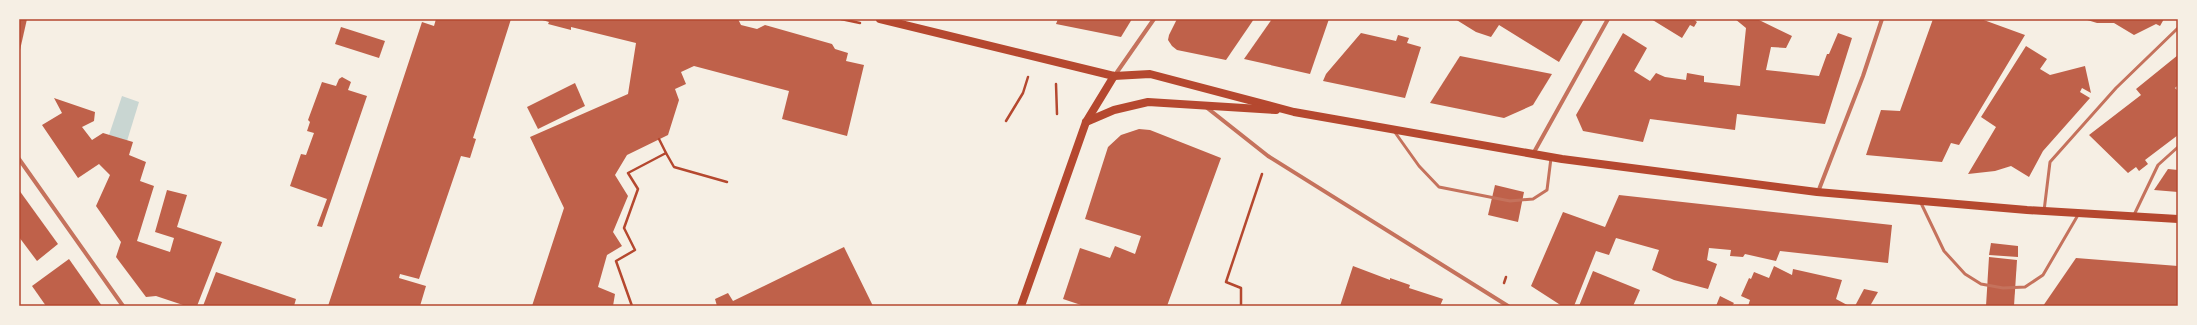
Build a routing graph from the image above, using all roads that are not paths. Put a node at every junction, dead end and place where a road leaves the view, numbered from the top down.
1 (880, 19) edge
2 (1154, 19) edge
3 (1608, 19) edge
4 (1882, 19) edge
5 (2178, 28) edge
6 (1114, 76) junction
7 (1204, 106) junction
8 (1294, 112) junction
9 (1086, 122) junction
10 (1394, 131) junction
11 (2178, 147) edge
12 (1533, 154) junction
13 (1551, 157) junction
14 (19, 159) edge
15 (1817, 192) junction
16 (1919, 200) junction
17 (2044, 211) junction
18 (2078, 213) junction
19 (2134, 216) junction
20 (2178, 219) edge
21 (123, 306) edge
22 (1021, 306) edge
23 (1508, 306) edge

1 - 6 main road
2 - 6 street
3 - 12 street
4 - 15 street
5 - 17 lane
6 - 8 main road
6 - 9 main road
7 - 8 main road
7 - 9 main road
7 - 23 street
8 - 10 main road
9 - 22 main road
10 - 12 main road
10 - 13 lane
11 - 19 lane
12 - 13 main road
13 - 15 main road
14 - 21 street
15 - 16 main road
16 - 17 main road
16 - 18 lane
17 - 18 main road
18 - 19 main road
19 - 20 main road

